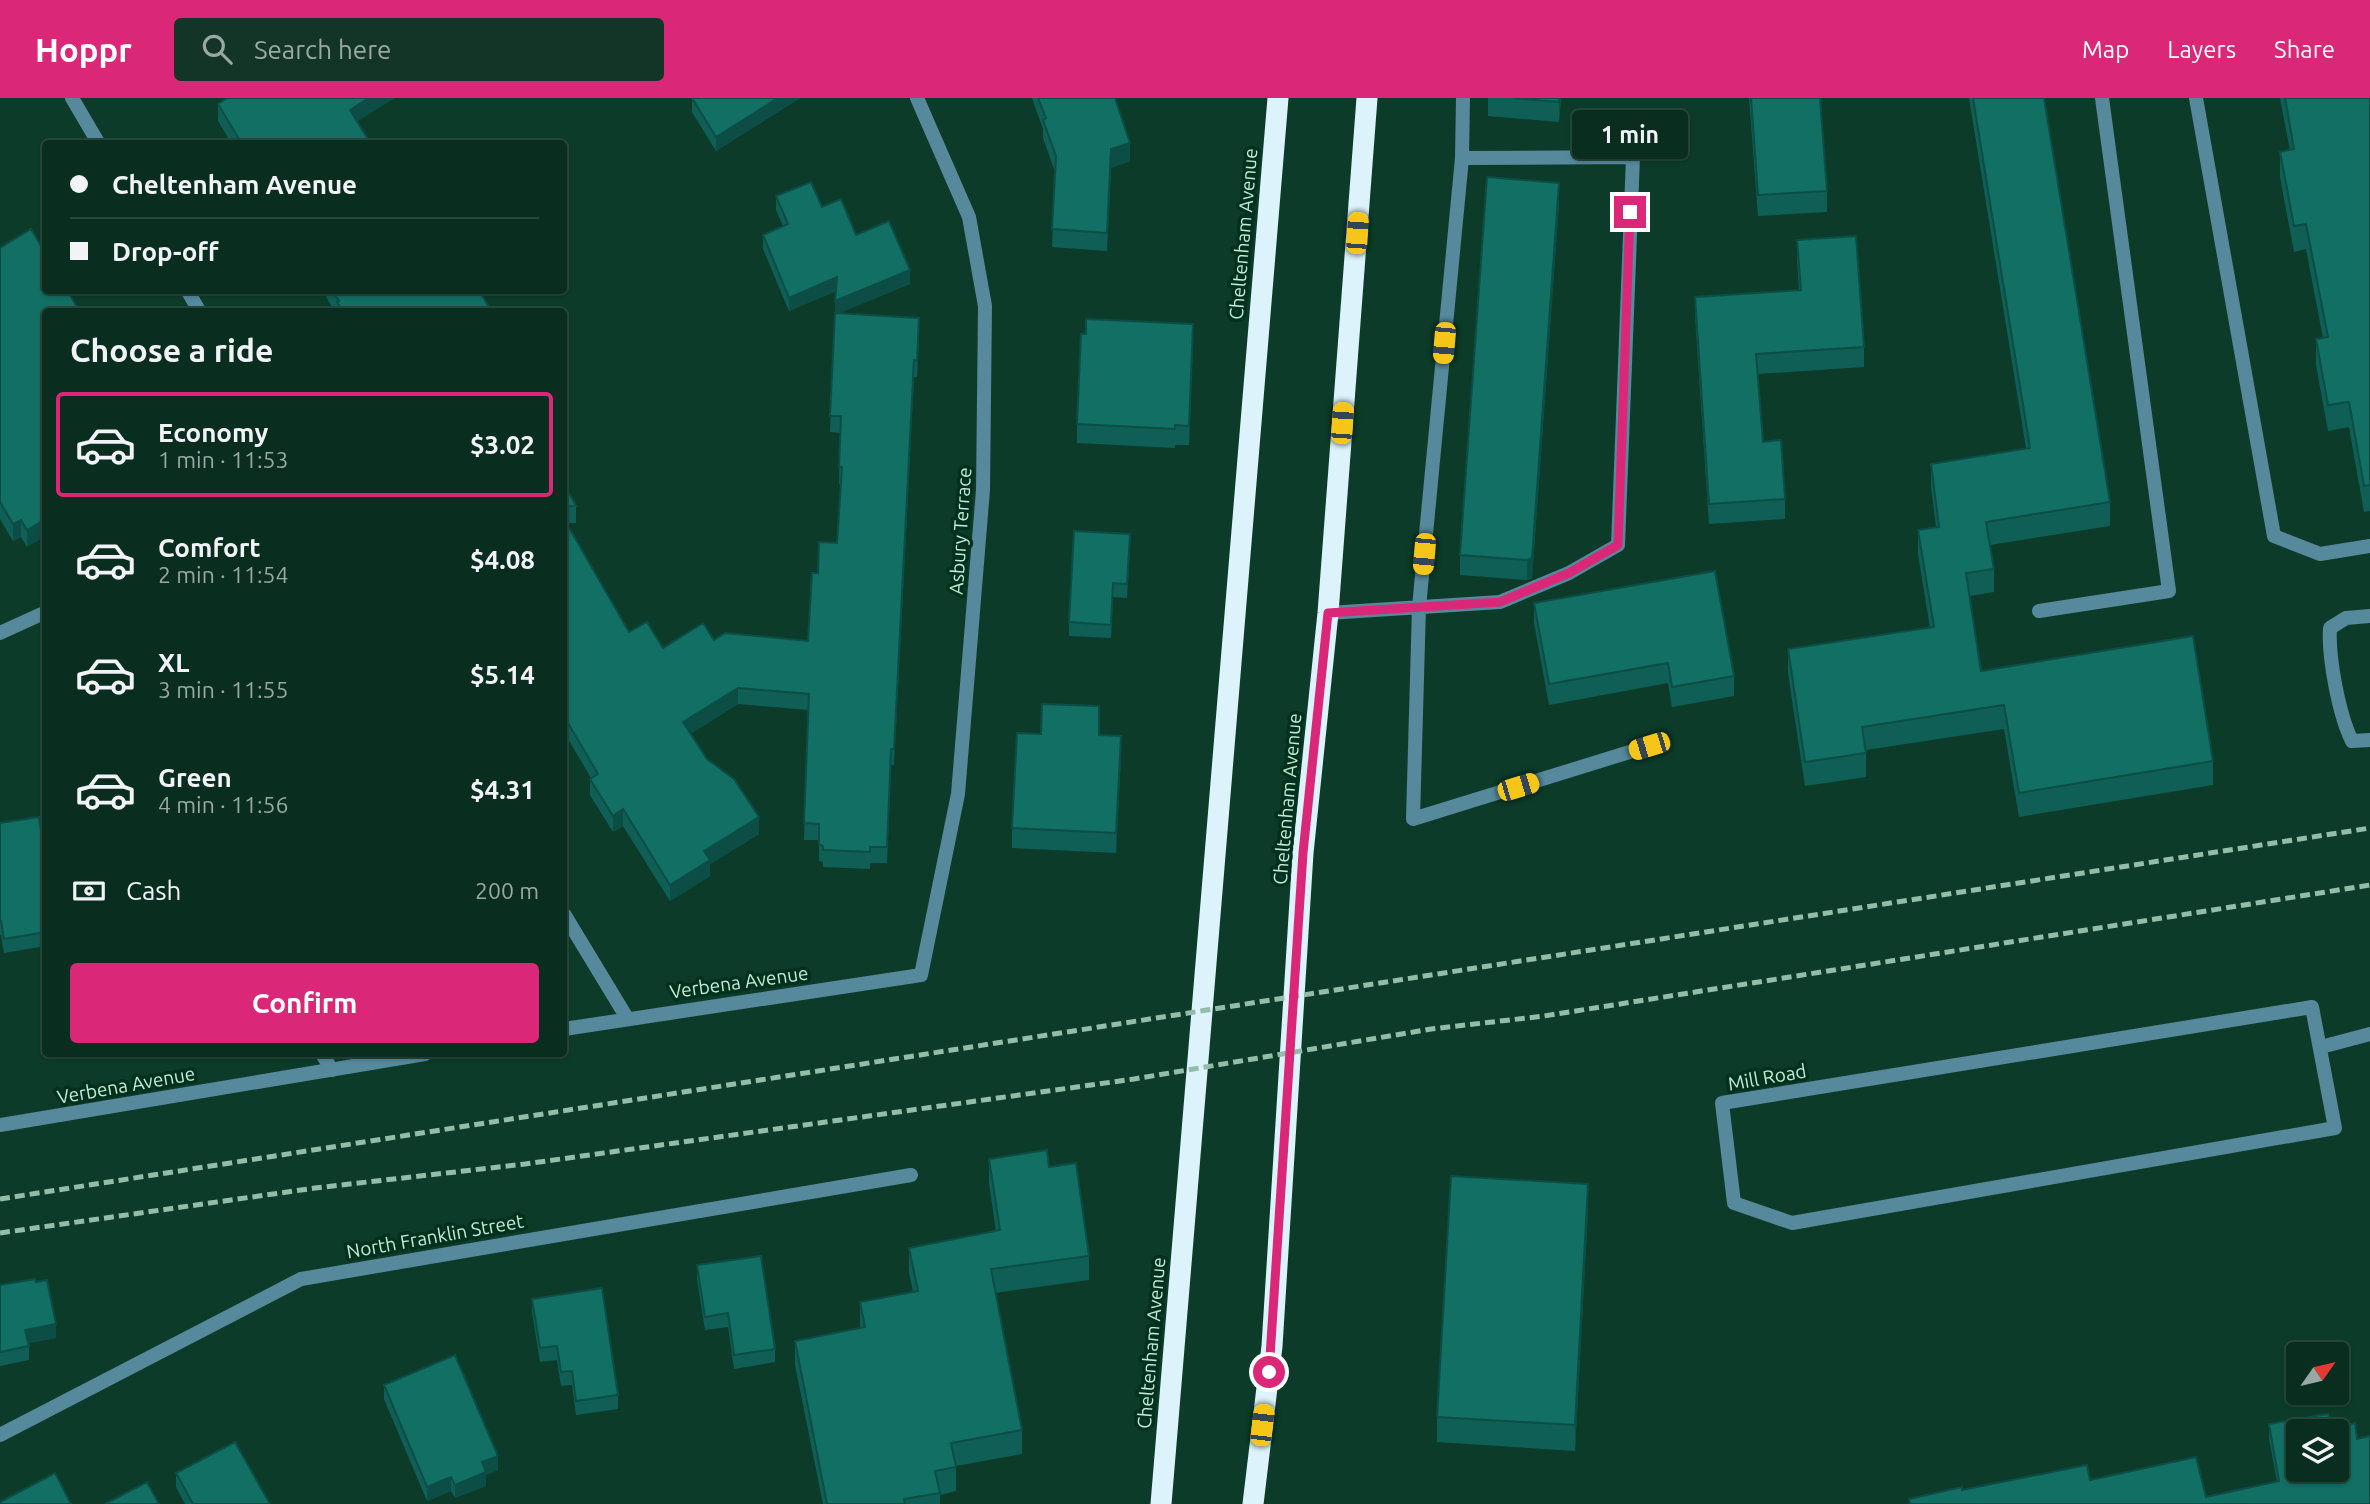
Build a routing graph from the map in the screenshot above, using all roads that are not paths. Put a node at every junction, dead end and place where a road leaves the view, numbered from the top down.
1 (72, 98) edge
2 (917, 98) edge
3 (1278, 98) edge
4 (1367, 98) edge
5 (1463, 98) edge
6 (2102, 98) edge
7 (2196, 98) edge
8 (97, 140) edge
9 (1462, 158) junction
10 (2370, 546) edge
11 (1419, 607) junction
12 (2039, 611) dead end
13 (1328, 613) junction
14 (42, 614) edge
15 (2370, 616) edge
16 (0, 633) edge
17 (2370, 740) edge
18 (1649, 746) dead end
19 (567, 919) edge
20 (921, 975) joint
21 (627, 1018) junction
22 (567, 1028) edge
23 (2370, 1034) edge
24 (2321, 1046) junction
25 (324, 1057) edge
26 (408, 1057) edge
27 (332, 1070) junction
28 (0, 1125) edge
29 (911, 1175) dead end
30 (0, 1435) edge
31 (1161, 1504) edge
32 (1253, 1504) edge

1 - 8 street
2 - 20 street, Asbury Terrace
3 - 31 highway, Cheltenham Avenue
4 - 13 highway, Cheltenham Avenue
5 - 9 street
6 - 12 street
7 - 10 street
9 - 11 street
9 - 11 street
11 - 13 street
11 - 18 street
13 - 32 highway, Cheltenham Avenue
14 - 16 street
15 - 17 street
19 - 21 street
20 - 21 street, Verbena Avenue
21 - 22 street, Verbena Avenue
23 - 24 street
24 - 24 street, Mill Road
25 - 27 street
26 - 27 street, Verbena Avenue
27 - 28 street, Verbena Avenue
29 - 30 street, North Franklin Street

